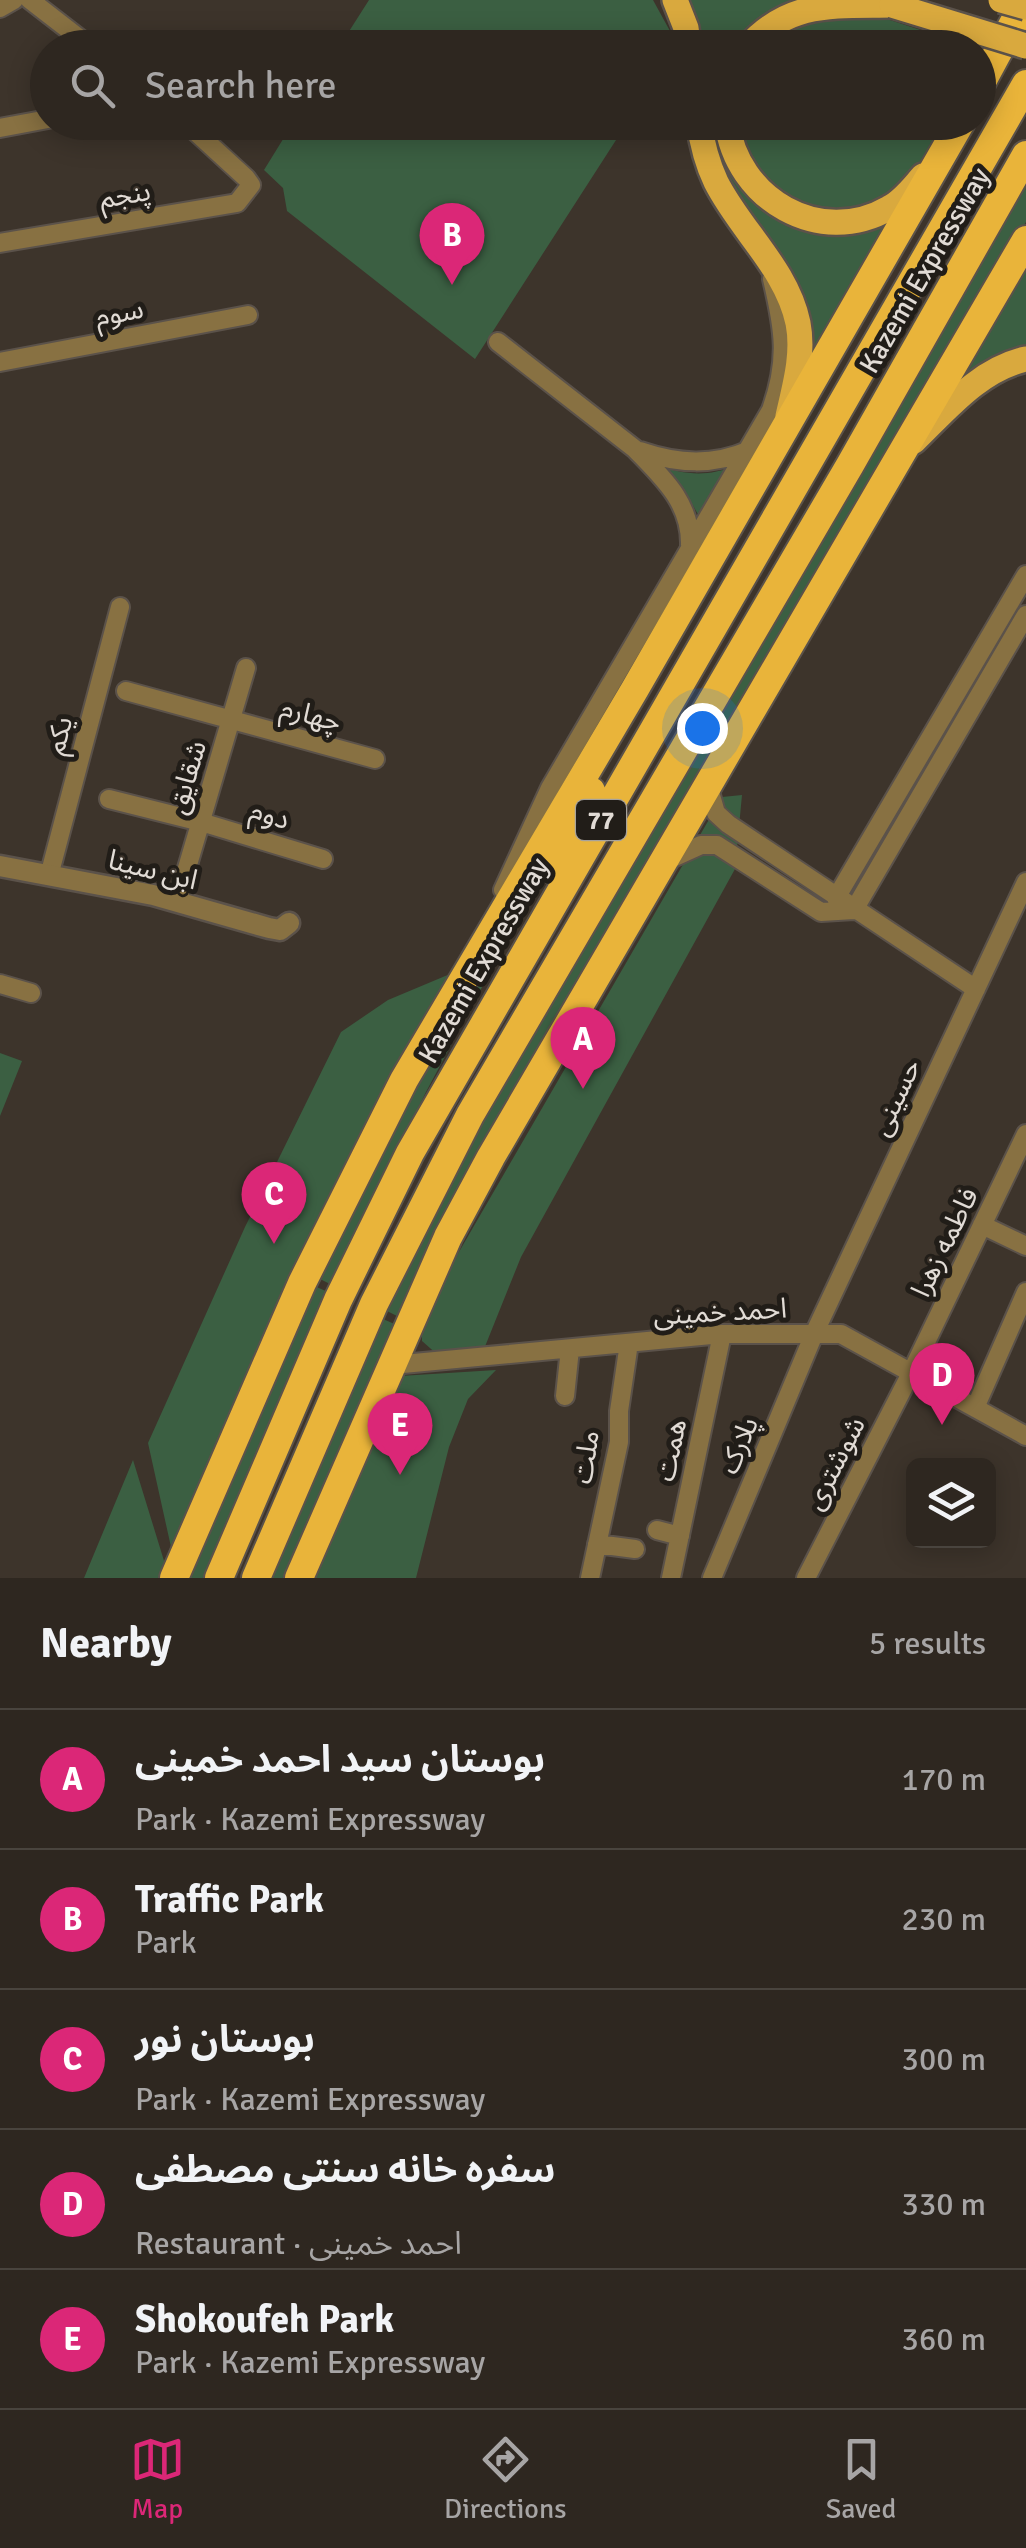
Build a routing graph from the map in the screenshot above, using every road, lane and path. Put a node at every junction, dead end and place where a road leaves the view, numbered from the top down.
1 (14, 0) edge
2 (30, 0) edge
3 (675, 0) edge
4 (1001, 0) edge
5 (885, 3) edge
6 (1026, 4) edge
7 (0, 8) edge
8 (69, 30) edge
9 (686, 30) edge
10 (765, 30) edge
11 (974, 30) edge
12 (996, 37) edge
13 (1026, 46) edge
14 (996, 58) edge
15 (1026, 84) edge
16 (30, 122) edge
17 (0, 128) edge
18 (996, 137) edge
19 (206, 140) edge
20 (702, 140) edge
21 (729, 140) edge
22 (952, 140) edge
23 (994, 140) edge
24 (947, 150) junction
25 (1026, 156) edge
26 (1026, 240) edge
27 (0, 242) edge
28 (768, 260) junction
29 (248, 315) dead end
30 (498, 342) dead end
31 (1026, 358) edge
32 (0, 362) edge
33 (784, 430) junction
34 (635, 450) junction
35 (750, 450) junction
36 (903, 452) junction
37 (690, 549) junction
38 (1026, 574) edge
39 (120, 607) dead end
40 (1026, 614) edge
41 (246, 668) dead end
42 (635, 689) junction
43 (126, 691) dead end
44 (232, 722) junction
45 (375, 759) dead end
46 (708, 784) junction
47 (109, 799) dead end
48 (201, 822) junction
49 (323, 859) dead end
50 (662, 863) junction
51 (0, 866) edge
52 (49, 876) junction
53 (1026, 882) edge
54 (836, 898) junction
55 (177, 902) junction
56 (854, 910) junction
57 (290, 923) dead end
58 (462, 981) junction
59 (0, 984) edge
60 (976, 989) junction
61 (30, 993) dead end
62 (499, 997) junction
63 (1026, 1134) edge
64 (982, 1225) junction
65 (1026, 1246) edge
66 (1026, 1292) edge
67 (722, 1334) junction
68 (814, 1334) junction
69 (630, 1344) junction
70 (570, 1349) junction
71 (392, 1365) junction
72 (912, 1373) junction
73 (565, 1396) dead end
74 (975, 1408) junction
75 (1026, 1436) edge
76 (657, 1530) dead end
77 (680, 1536) junction
78 (597, 1544) junction
79 (636, 1550) dead end
80 (174, 1578) edge
81 (219, 1578) edge
82 (256, 1578) edge
83 (299, 1578) edge
84 (590, 1578) edge
85 (671, 1578) edge
86 (712, 1578) edge
87 (806, 1578) edge

1 - 7 street
2 - 8 street
3 - 9 main road
4 - 6 main road, bridge
5 - 10 main road
5 - 11 main road, bridge
6 - 14 highway
12 - 13 main road, bridge
15 - 18 highway, Kazemi Expressway / 77
16 - 17 street
19 - 27 street, پنجم
20 - 28 main road
21 - 24 main road
22 - 24 highway, Kazemi Expressway
23 - 62 highway, Kazemi Expressway / 77
24 - 33 highway, Kazemi Expressway
25 - 82 highway, Kazemi Expressway / 77
26 - 36 highway
28 - 33 main road
28 - 35 street
29 - 32 street, سوم
30 - 34 street
31 - 36 main road
33 - 42 highway, Kazemi Expressway
34 - 35 street
34 - 37 street
35 - 37 street
36 - 46 highway
37 - 58 street
38 - 54 street
39 - 52 street, یکم
40 - 56 street
41 - 44 street, شقایق
42 - 58 highway, Kazemi Expressway
42 - 62 highway
43 - 44 street
44 - 45 street, چهارم
44 - 48 street, شقایق
46 - 50 highway
46 - 54 street
47 - 48 street
48 - 49 street, دوم
48 - 55 street, شقایق
50 - 56 street
50 - 71 highway
51 - 52 street, ابن سینا
52 - 55 street, ابن سینا
53 - 60 street, حسینی
54 - 56 street
55 - 57 street, ابن سینا
56 - 60 street
58 - 80 highway, Kazemi Expressway
59 - 61 street
60 - 68 street, حسینی
62 - 81 highway, Kazemi Expressway / 77
63 - 64 street, فاطمه زهرا
64 - 65 street
64 - 72 street, فاطمه زهرا
66 - 74 street
67 - 68 street, احمد خمینی
67 - 69 street, احمد خمینی
67 - 77 street, همت
68 - 72 street, احمد خمینی
68 - 86 street, پلارک
69 - 70 street, احمد خمینی
69 - 78 street, ملت
70 - 71 street, احمد خمینی
70 - 73 street
71 - 83 highway
72 - 74 street, احمد خمینی
72 - 87 street, شوشتری
74 - 75 street, احمد خمینی
76 - 77 street
77 - 85 street, همت
78 - 79 street
78 - 84 street, ملت

